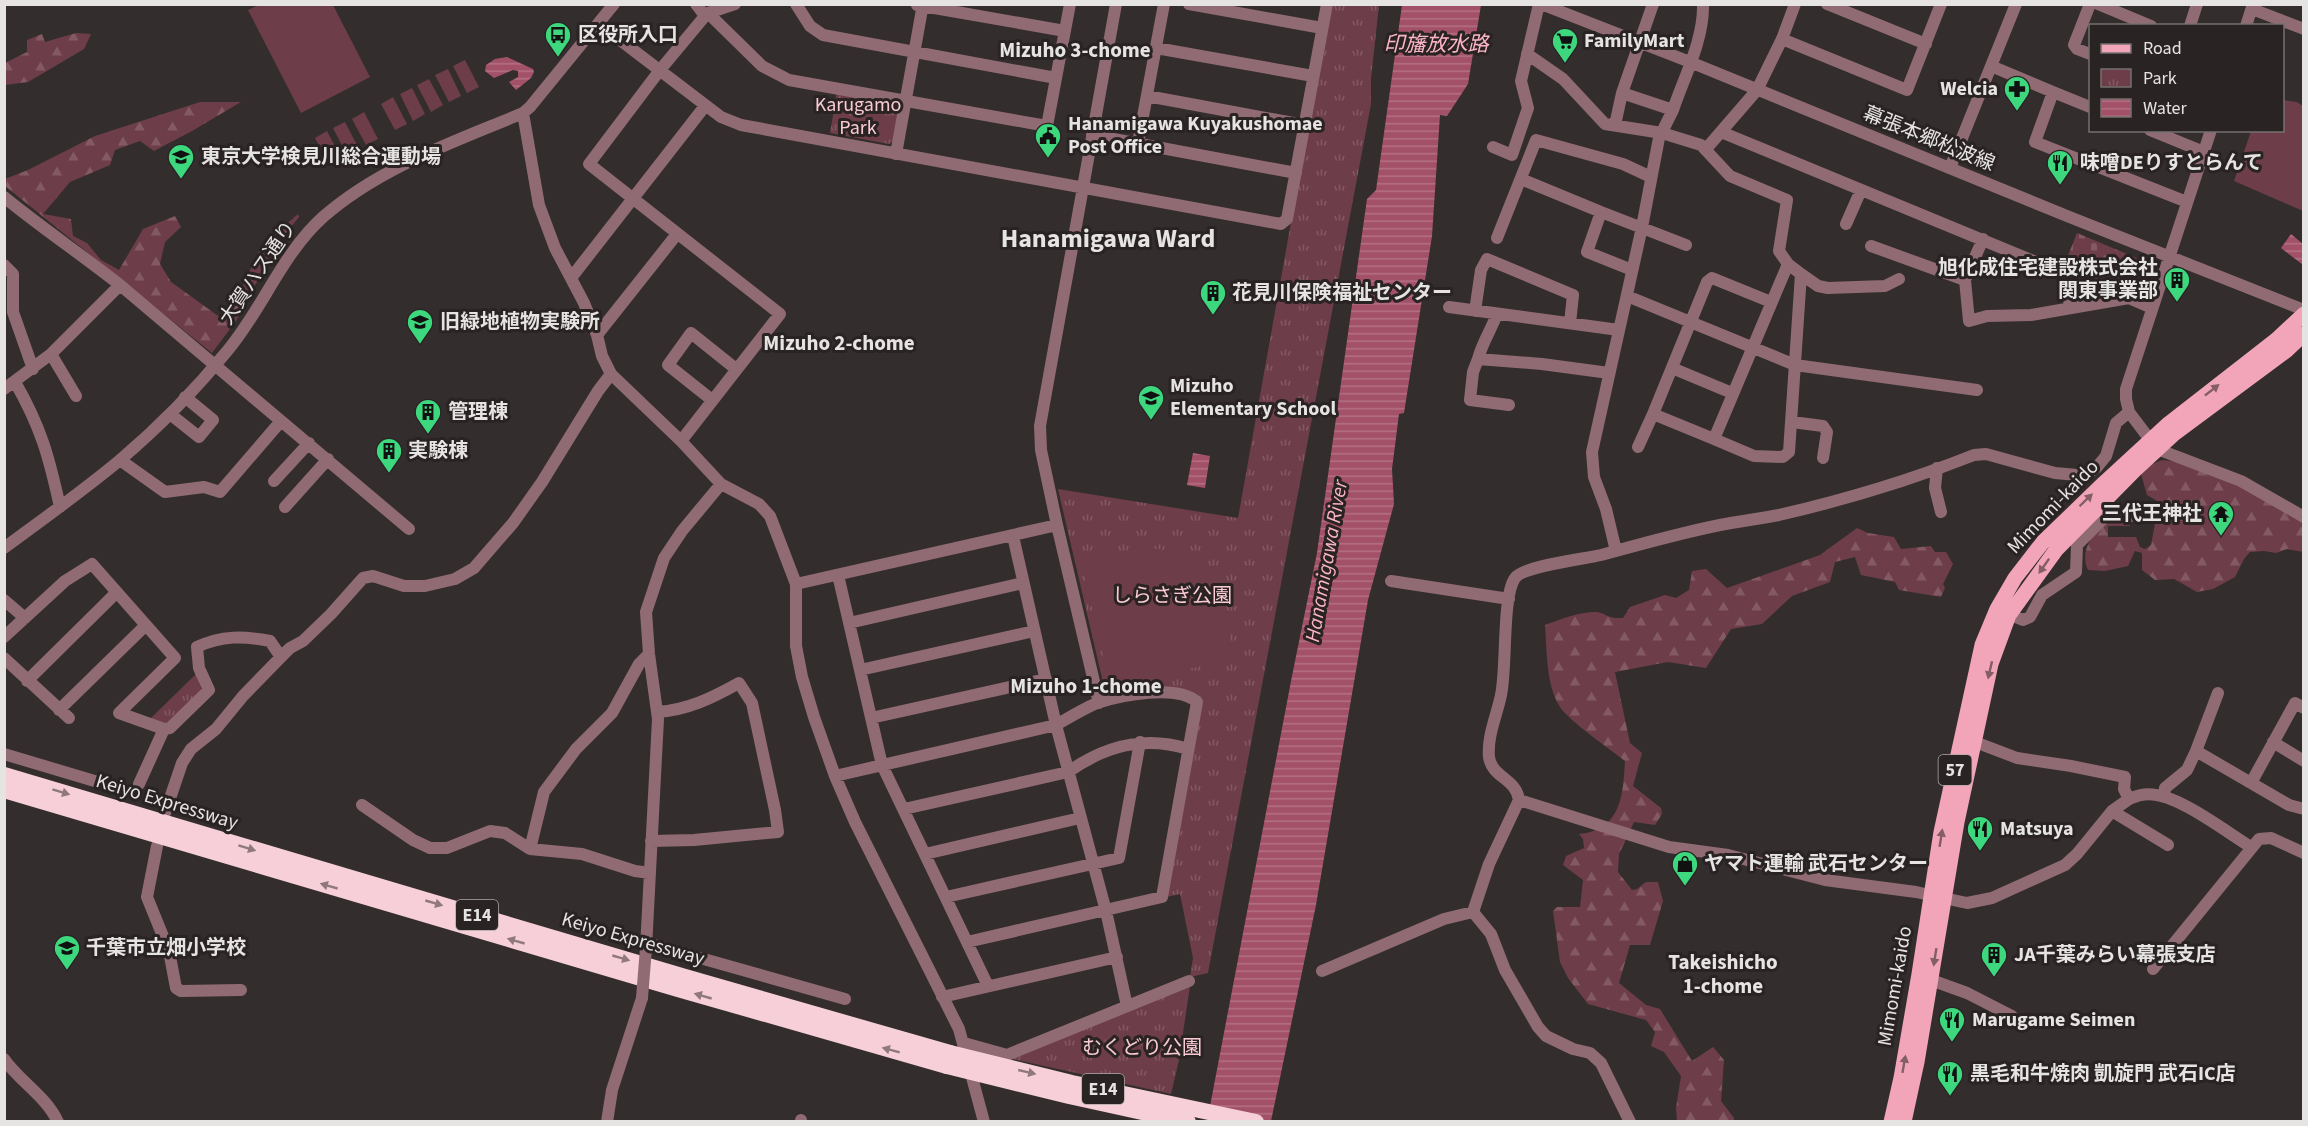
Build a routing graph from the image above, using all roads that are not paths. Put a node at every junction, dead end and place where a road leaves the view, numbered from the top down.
1 (614, 4) edge
2 (696, 4) edge
3 (735, 4) edge
4 (796, 4) edge
5 (1070, 4) edge
6 (1116, 4) edge
7 (1164, 4) edge
8 (1189, 4) edge
9 (1327, 4) edge
10 (1540, 4) edge
11 (1653, 4) edge
12 (1703, 4) edge
13 (1795, 4) edge
14 (1827, 4) edge
15 (1941, 4) edge
16 (2016, 4) edge
17 (2090, 4) edge
18 (2098, 4) edge
19 (2197, 4) edge
20 (921, 5) edge
21 (2252, 7) edge
22 (706, 15) junction
23 (599, 24) junction
24 (2146, 24) edge
25 (2191, 24) edge
26 (2247, 24) edge
27 (1322, 28) junction
28 (2304, 29) edge
29 (1065, 31) junction
30 (1782, 39) junction
31 (1640, 43) junction
32 (1926, 44) junction
33 (1156, 48) junction
34 (915, 53) junction
35 (2089, 53) edge
36 (1527, 54) junction
37 (1690, 62) junction
38 (1991, 66) junction
39 (660, 70) junction
40 (1313, 76) junction
41 (1056, 78) junction
42 (1757, 90) junction
43 (2054, 92) junction
44 (1622, 93) junction
45 (1147, 96) junction
46 (906, 100) junction
47 (2089, 105) edge
48 (705, 106) junction
49 (1673, 110) junction
50 (523, 113) junction
51 (1304, 125) junction
52 (1615, 125) junction
53 (1721, 132) junction
54 (2155, 132) edge
55 (2210, 132) edge
56 (1662, 133) junction
57 (1092, 135) junction
58 (1517, 140) junction
59 (1536, 140) junction
60 (1138, 143) junction
61 (1493, 147) dead end
62 (1706, 149) junction
63 (2204, 152) junction
64 (896, 154) junction
65 (1950, 168) junction
66 (1296, 173) junction
67 (1651, 177) junction
68 (1521, 178) junction
69 (1081, 188) junction
70 (1861, 190) junction
71 (4, 198) edge
72 (633, 200) junction
73 (2187, 202) junction
74 (1601, 212) junction
75 (1846, 224) dead end
76 (1642, 226) junction
77 (677, 234) junction
78 (1497, 238) dead end
79 (1983, 240) junction
80 (1689, 244) dead end
81 (1871, 246) dead end
82 (2170, 256) junction
83 (1788, 264) junction
84 (1632, 270) junction
85 (8, 273) edge
86 (1801, 274) junction
87 (571, 278) junction
88 (1899, 279) dead end
89 (1965, 280) junction
90 (120, 285) junction
91 (1627, 296) junction
92 (1771, 302) junction
93 (1449, 307) dead end
94 (2070, 307) junction
95 (2152, 309) junction
96 (1475, 311) junction
97 (2304, 312) edge
98 (1497, 314) junction
99 (1691, 321) junction
100 (1570, 323) junction
101 (1619, 330) junction
102 (2304, 334) edge
103 (597, 335) junction
104 (1751, 348) junction
105 (51, 354) junction
106 (1478, 359) junction
107 (1795, 365) junction
108 (214, 366) junction
109 (1672, 368) junction
110 (33, 369) junction
111 (736, 369) junction
112 (611, 374) junction
113 (1609, 374) junction
114 (10, 385) edge
115 (1977, 390) dead end
116 (1732, 393) junction
117 (76, 396) dead end
118 (185, 397) junction
119 (712, 400) junction
120 (1509, 405) dead end
121 (2129, 412) junction
122 (170, 414) junction
123 (1653, 414) junction
124 (281, 421) junction
125 (1792, 422) junction
126 (1714, 439) junction
127 (681, 441) junction
128 (309, 444) junction
129 (1643, 444) dead end
130 (2154, 445) junction
131 (1827, 453) dead end
132 (328, 459) junction
133 (120, 460) junction
134 (1937, 468) junction
135 (274, 481) dead end
136 (721, 484) junction
137 (60, 507) junction
138 (285, 507) dead end
139 (1941, 512) dead end
140 (2157, 514) dead end
141 (2304, 517) edge
142 (1057, 525) junction
143 (409, 530) dead end
144 (1013, 536) junction
145 (4, 548) edge
146 (1616, 551) junction
147 (838, 575) junction
148 (1391, 581) dead end
149 (1023, 583) junction
150 (796, 584) junction
151 (117, 592) junction
152 (1509, 599) junction
153 (4, 600) edge
154 (2003, 612) junction
155 (25, 618) junction
156 (849, 623) junction
157 (146, 625) junction
158 (1034, 631) junction
159 (4, 637) edge
160 (649, 654) junction
161 (281, 657) junction
162 (4, 658) edge
163 (860, 670) junction
164 (1046, 679) junction
165 (27, 681) junction
166 (2218, 693) dead end
167 (1099, 703) junction
168 (2304, 708) edge
169 (657, 712) junction
170 (871, 718) junction
171 (1056, 725) junction
172 (164, 729) junction
173 (1140, 742) junction
174 (1975, 742) junction
175 (2273, 742) junction
176 (1188, 749) junction
177 (2196, 751) junction
178 (4, 754) edge
179 (2304, 761) edge
180 (882, 765) junction
181 (1068, 772) junction
182 (4, 775) edge
183 (835, 776) junction
184 (2251, 783) junction
185 (139, 784) dead end
186 (108, 785) dead end
187 (4, 790) edge
188 (2164, 796) junction
189 (2128, 799) junction
190 (1519, 800) junction
191 (362, 805) dead end
192 (2304, 808) edge
193 (904, 810) junction
194 (2112, 811) junction
195 (165, 813) dead end
196 (1080, 818) junction
197 (651, 841) junction
198 (2168, 845) dead end
199 (157, 846) dead end
200 (2251, 847) junction
201 (530, 849) junction
202 (2304, 853) edge
203 (925, 854) junction
204 (1094, 864) junction
205 (650, 873) junction
206 (946, 897) junction
207 (1937, 897) junction
208 (1106, 911) junction
209 (1473, 912) junction
210 (967, 942) junction
211 (647, 945) junction
212 (1117, 957) junction
213 (2153, 969) dead end
214 (1322, 971) dead end
215 (1931, 980) junction
216 (1189, 981) dead end
217 (988, 986) junction
218 (241, 990) dead end
219 (942, 997) junction
220 (845, 999) dead end
221 (1127, 1006) junction
222 (2012, 1016) dead end
223 (964, 1042) junction
224 (4, 1059) edge
225 (949, 1059) junction
226 (58, 1122) edge
227 (607, 1122) edge
228 (984, 1122) edge
229 (1188, 1122) edge
230 (1256, 1122) edge
231 (1630, 1122) edge
232 (1891, 1122) edge
233 (1904, 1122) edge

1 - 23 street, 大賀ハス通り
2 - 22 street
3 - 22 street
4 - 34 street
5 - 29 street
6 - 57 street
7 - 33 street
8 - 27 street
9 - 27 street
10 - 31 street, 幕張本郷松波線
10 - 36 street
11 - 31 street
12 - 37 street
13 - 30 street
14 - 32 street
15 - 32 street
16 - 38 street
17 - 35 street
18 - 24 street
19 - 25 street
20 - 29 street
20 - 34 street
21 - 26 street
21 - 28 street
22 - 39 street
22 - 46 street
23 - 39 street
23 - 50 street, 大賀ハス通り
27 - 40 street
29 - 41 street
30 - 32 street
30 - 42 street
31 - 37 street, 幕張本郷松波線
31 - 44 street
33 - 40 street
33 - 45 street
34 - 41 street
34 - 46 street
36 - 52 street
36 - 58 street
37 - 42 street, 幕張本郷松波線
37 - 49 street
38 - 43 street
38 - 65 street
39 - 48 street
39 - 72 street
40 - 51 street
41 - 46 street
42 - 53 street
42 - 65 street, 幕張本郷松波線
43 - 47 street
43 - 73 street
44 - 49 street
44 - 52 street
45 - 51 street
45 - 60 street
46 - 64 street
48 - 64 street
48 - 72 street
49 - 56 street
50 - 87 street
50 - 108 street, 大賀ハス通り
51 - 66 street
52 - 56 street
53 - 62 street
53 - 70 street
54 - 63 street
55 - 63 street
56 - 62 street
56 - 67 street
57 - 60 street
57 - 69 street
58 - 59 street
58 - 61 street
59 - 67 street
59 - 68 street
60 - 66 street
62 - 83 street
63 - 73 street
64 - 69 street
65 - 82 street, 幕張本郷松波線
66 - 69 street
67 - 76 street
68 - 74 street
68 - 78 street
69 - 142 street
70 - 75 street
70 - 79 street
71 - 90 street
72 - 77 street
72 - 87 street
73 - 82 street
74 - 76 street
74 - 84 street
76 - 80 street
76 - 84 street
77 - 103 street
77 - 111 street
79 - 89 street
79 - 94 street
81 - 89 street
82 - 95 street
82 - 97 street, 幕張本郷松波線
83 - 86 street
83 - 92 street
84 - 91 street
85 - 110 street
86 - 88 street
86 - 107 street
87 - 103 street
89 - 94 street
90 - 105 street
90 - 108 street
91 - 99 street
91 - 101 street
92 - 99 street
92 - 104 street
93 - 96 street
94 - 95 street
95 - 121 street
96 - 98 street
96 - 100 street
130 -> 97 main road, Mimomi-kaido / 57
98 - 100 street
98 - 106 street
99 - 104 street
99 - 109 street
100 - 101 street
101 - 113 street
102 - 130 main road, Mimomi-kaido / 57
103 - 112 street
104 - 107 street
104 - 116 street
105 - 110 street
105 - 117 street
106 - 113 street
106 - 120 street
107 - 115 street
107 - 125 street
108 - 118 street, 大賀ハス通り
108 - 124 street
109 - 116 street
109 - 123 street
110 - 114 street
111 - 119 street
111 - 119 street
112 - 127 street
112 - 161 street
113 - 146 street
114 - 137 street
116 - 126 street
118 - 122 street, 大賀ハス通り
118 - 122 street
119 - 127 street
121 - 130 street
121 - 134 street
122 - 133 street, 大賀ハス通り
123 - 126 street
123 - 129 street
124 - 128 street
124 - 133 street
125 - 126 street
125 - 131 street
127 - 136 street
128 - 132 street
128 - 135 street
130 - 141 street
130 - 154 main road, Mimomi-kaido / 57
132 - 138 street
132 - 143 street
133 - 137 street, 大賀ハス通り
134 - 139 street
134 - 146 street
136 - 150 street
136 - 160 street
137 - 145 street, 大賀ハス通り
140 - 154 street
142 - 144 street
142 - 167 street
144 - 147 street
144 - 149 street
146 - 152 street
147 - 150 street
147 - 156 street
148 - 152 street
149 - 156 street
149 - 158 street
150 - 183 street
151 - 155 street
151 - 157 street
151 - 165 street
152 - 190 street
153 - 155 street
154 -> 174 main road, Mimomi-kaido / 57
207 -> 154 main road, Mimomi-kaido / 57
155 - 159 street
156 - 163 street
157 - 165 street
157 - 172 street
158 - 163 street
158 - 164 street
160 - 169 street
160 - 201 street
161 - 172 street
161 - 195 street
162 - 165 street
163 - 170 street
164 - 170 street
164 - 171 street
166 - 177 street
167 - 171 street
167 - 176 street
168 - 175 street
169 - 197 street
169 - 197 street
170 - 180 street
171 - 180 street
171 - 181 street
172 - 185 street
173 - 176 street
173 - 181 street
173 - 204 street
174 - 189 street
174 - 207 main road, Mimomi-kaido / 57
175 - 179 street
175 - 184 street
176 - 208 street
177 - 184 street
177 - 188 street
178 - 186 street
180 - 183 street
180 - 193 street
181 - 193 street
181 - 196 street
182 -> 225 highway, Keiyo Expressway / E14
183 - 219 street
184 - 192 street
225 -> 187 highway, Keiyo Expressway / E14
188 - 189 street
188 - 200 street
189 - 194 street
190 - 207 street
190 - 209 street
191 - 201 street
193 - 203 street
194 - 198 street
194 - 207 street
196 - 203 street
196 - 204 street
197 - 205 street
199 - 218 street
200 - 202 street
200 - 213 street
201 - 205 street
203 - 206 street
204 - 206 street
204 - 208 street
205 - 211 street
206 - 210 street
207 -> 215 main road, Mimomi-kaido / 57
232 -> 207 main road, Mimomi-kaido / 57
208 - 210 street
208 - 212 street
209 - 214 street
209 - 231 street
210 - 217 street
211 - 220 street
211 - 227 street, bridge
212 - 217 street
212 - 221 street
215 - 222 street
215 - 233 main road, Mimomi-kaido / 57
216 - 221 street
217 - 219 street
219 - 223 street
221 - 223 street
223 - 228 street
224 - 226 street
225 - 229 highway, Keiyo Expressway / E14, bridge
225 -> 230 highway, Keiyo Expressway / E14, bridge

